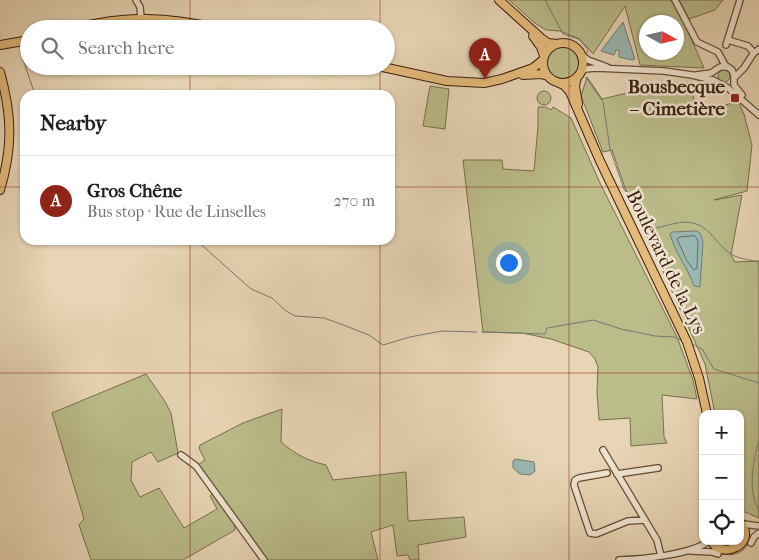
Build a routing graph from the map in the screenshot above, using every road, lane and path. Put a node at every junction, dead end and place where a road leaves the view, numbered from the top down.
1 (136, 0) edge
2 (499, 0) edge
3 (675, 0) edge
4 (740, 0) edge
5 (141, 18) junction
6 (517, 18) junction
7 (114, 20) edge
8 (176, 20) edge
9 (20, 42) edge
10 (557, 44) junction
11 (0, 46) edge
12 (757, 51) edge
13 (580, 54) junction
14 (720, 55) junction
15 (544, 58) junction
16 (748, 62) junction
17 (729, 68) junction
18 (619, 69) junction
19 (395, 70) edge
20 (717, 70) junction
21 (0, 72) edge
22 (578, 75) junction
23 (692, 75) junction
24 (548, 76) junction
25 (509, 78) junction
26 (734, 79) junction
27 (559, 82) junction
28 (716, 82) junction
29 (722, 86) junction
30 (759, 110) edge
31 (759, 115) edge
32 (585, 127) junction
33 (0, 190) edge
34 (706, 410) edge
35 (603, 450) dead end
36 (181, 455) dead end
37 (658, 468) dead end
38 (607, 473) dead end
39 (617, 474) junction
40 (645, 520) junction
41 (744, 524) edge
42 (744, 526) edge
43 (759, 526) edge
44 (759, 533) edge
45 (751, 543) junction
46 (704, 545) edge
47 (712, 545) edge
48 (681, 552) junction
49 (747, 552) dead end
50 (661, 556) junction
51 (722, 556) joint
52 (264, 560) edge
53 (620, 560) edge

1 - 5 street
2 - 6 main road
3 - 14 street
4 - 12 street
5 - 7 main road
5 - 8 main road
6 - 10 main road
6 - 15 main road
9 - 11 main road
10 - 13 main road
10 - 15 main road
12 - 16 street
13 - 18 street
13 - 22 main road
14 - 17 street
14 - 20 street
15 - 24 main road
15 - 25 main road
16 - 17 street
16 - 26 street
17 - 20 street
17 - 26 street
18 - 22 street
18 - 23 street
19 - 25 main road
20 - 23 street
20 - 28 street
21 - 33 main road
22 - 27 main road
22 - 32 main road, Boulevard de la Lys
23 - 28 street
24 - 25 main road
24 - 27 main road
26 - 29 street
26 - 30 street
27 - 32 main road, Boulevard de la Lys
28 - 29 street
29 - 31 street
32 - 34 main road, Boulevard de la Lys
35 - 39 street
36 - 52 street
37 - 39 street
38 - 40 street
39 - 40 street
40 - 50 street
41 - 43 street
42 - 45 main road
44 - 45 street
45 - 49 main road
46 - 48 street
47 - 51 main road
48 - 50 street
48 - 51 street
50 - 53 street

